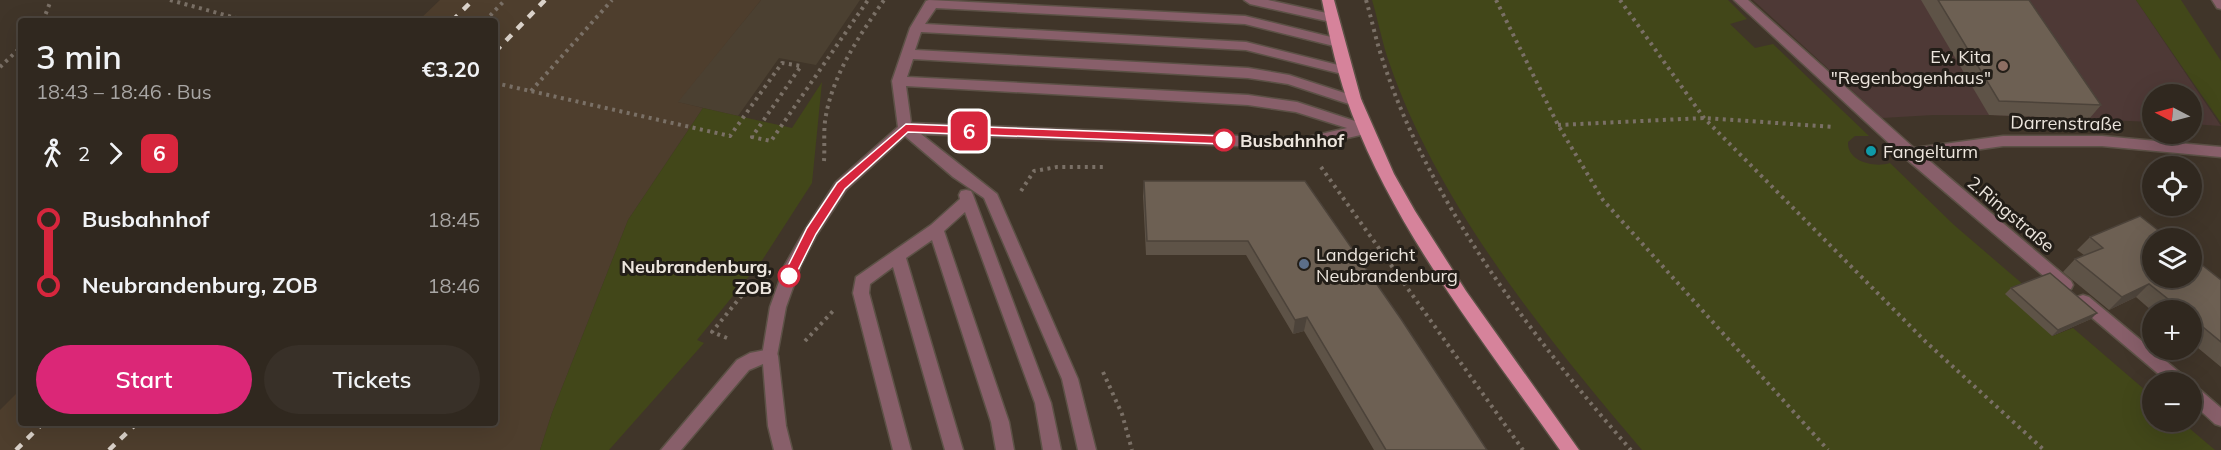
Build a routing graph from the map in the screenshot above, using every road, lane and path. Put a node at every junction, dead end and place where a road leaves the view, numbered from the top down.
1 (51, 0) edge
2 (170, 0) edge
3 (505, 0) edge
4 (612, 0) edge
5 (868, 0) edge
6 (1250, 0) edge
7 (1328, 0) edge
8 (1366, 0) edge
9 (1496, 0) edge
10 (1620, 0) edge
11 (1740, 0) edge
12 (2218, 0) edge
13 (933, 2) edge
14 (2221, 4) edge
15 (44, 18) edge
16 (236, 18) edge
17 (487, 18) edge
18 (1331, 18) junction
19 (916, 28) junction
20 (1338, 43) junction
21 (18, 50) edge
22 (908, 54) junction
23 (0, 67) edge
24 (1346, 71) junction
25 (899, 81) junction
26 (498, 84) edge
27 (538, 84) joint
28 (531, 91) junction
29 (1355, 101) junction
30 (1704, 118) junction
31 (1558, 125) junction
32 (1878, 125) junction
33 (906, 128) junction
34 (1365, 129) junction
35 (1308, 142) junction
36 (2221, 152) edge
37 (1910, 153) junction
38 (964, 177) junction
39 (967, 202) junction
40 (936, 229) junction
41 (898, 256) junction
42 (770, 356) junction
43 (2167, 372) edge
44 (2202, 402) edge
45 (2221, 419) edge
46 (670, 450) edge
47 (783, 450) edge
48 (902, 450) edge
49 (954, 450) edge
50 (1005, 450) edge
51 (1052, 450) edge
52 (1087, 450) edge
53 (1523, 450) edge
54 (1570, 450) edge
55 (1631, 450) edge
56 (1828, 450) edge
57 (2044, 450) edge

1 - 15 path
2 - 16 path
3 - 17 path
4 - 27 path
5 - 28 path
6 - 18 street
7 - 18 main road
8 - 55 path
9 - 31 path
10 - 30 path
11 - 32 street, 2.Ringstraße
12 - 14 street
13 - 19 street
13 - 20 street
18 - 20 main road
19 - 22 street
19 - 24 street
20 - 24 main road
21 - 23 path
22 - 25 street
22 - 29 street
24 - 29 main road
25 - 33 street
25 - 34 street
26 - 28 path
27 - 28 path
29 - 34 main road
30 - 31 path
30 - 32 path
30 - 57 path
31 - 56 path
32 - 37 street, 2.Ringstraße
33 - 35 street
33 - 38 street
33 - 42 street
34 - 35 street
34 - 54 main road
35 - 53 path
36 - 37 street, Darrenstraße
37 - 43 street, 2.Ringstraße
38 - 39 street
38 - 52 street
39 - 40 street
39 - 51 street
40 - 41 street
40 - 50 street
41 - 48 street
41 - 49 street
42 - 46 street
42 - 47 street
44 - 45 street

